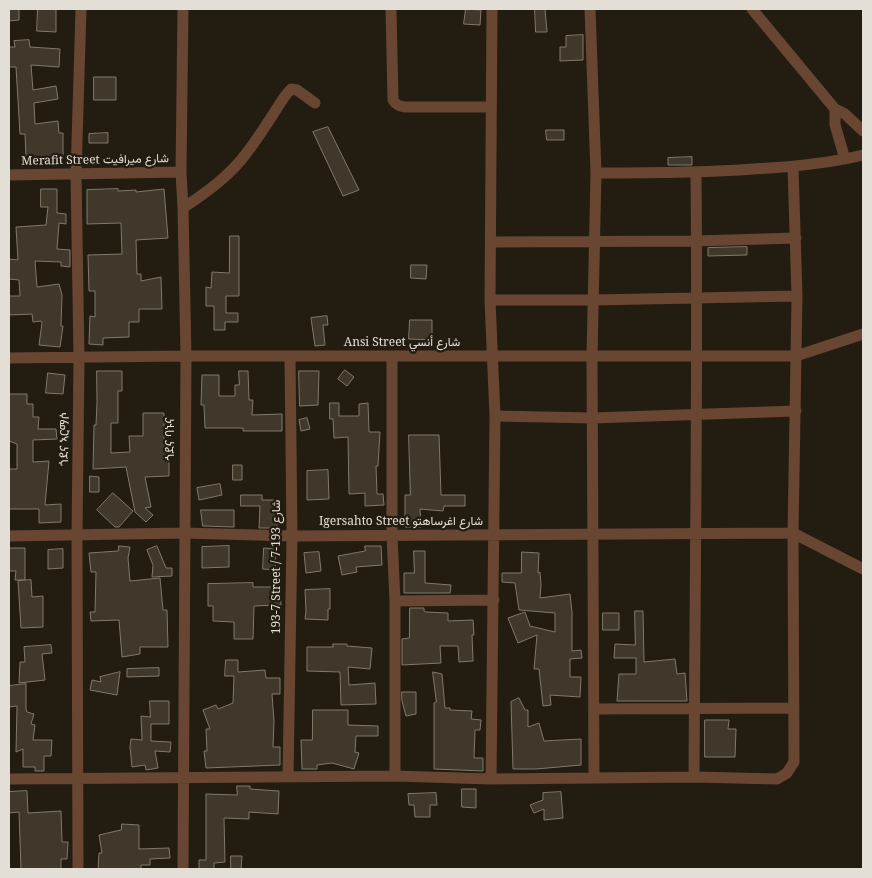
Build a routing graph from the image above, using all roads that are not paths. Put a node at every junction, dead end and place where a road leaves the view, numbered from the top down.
1 (81, 9) edge
2 (183, 9) edge
3 (391, 9) edge
4 (492, 9) edge
5 (590, 9) edge
6 (752, 9) edge
7 (315, 103) dead end
8 (491, 108) junction
9 (835, 109) junction
10 (863, 131) edge
11 (863, 154) edge
12 (845, 159) junction
13 (793, 167) junction
14 (181, 172) junction
15 (596, 173) junction
16 (696, 173) junction
17 (9, 174) edge
18 (76, 175) junction
19 (183, 208) junction
20 (796, 238) junction
21 (594, 241) junction
22 (696, 241) junction
23 (491, 242) junction
24 (797, 296) junction
25 (697, 298) junction
26 (490, 300) junction
27 (593, 300) junction
28 (863, 334) edge
29 (698, 355) junction
30 (186, 356) junction
31 (290, 356) junction
32 (392, 356) junction
33 (493, 356) junction
34 (592, 356) junction
35 (796, 356) junction
36 (9, 358) edge
37 (79, 358) junction
38 (796, 411) junction
39 (696, 414) junction
40 (495, 416) junction
41 (593, 418) junction
42 (184, 533) junction
43 (694, 534) junction
44 (793, 534) junction
45 (593, 535) junction
46 (9, 536) edge
47 (77, 536) junction
48 (292, 536) junction
49 (392, 536) junction
50 (494, 536) junction
51 (861, 565) edge
52 (395, 600) junction
53 (494, 600) junction
54 (595, 708) junction
55 (794, 708) junction
56 (694, 709) junction
57 (395, 776) junction
58 (182, 777) junction
59 (288, 777) junction
60 (694, 777) junction
61 (594, 778) junction
62 (9, 779) edge
63 (79, 779) junction
64 (492, 779) junction
65 (78, 869) edge
66 (183, 869) edge

1 - 18 street, ጎደና ኣርማሶ
2 - 14 street, ጎደና ባኑና
3 - 8 street
4 - 8 street
5 - 15 street
6 - 9 street
7 - 19 street
8 - 23 street
9 - 10 street
9 - 12 street
11 - 12 street
12 - 13 street
13 - 16 street
13 - 20 street
14 - 18 street, Merafit Street شارع ميرافيت
14 - 19 street, ጎደና ባኑና
15 - 16 street
15 - 21 street
16 - 22 street
17 - 18 street, Merafit Street شارع ميرافيت
18 - 37 street, ጎደና ኣርማሶ
19 - 30 street, ጎደና ባኑና
20 - 22 street
20 - 24 street
21 - 22 street
21 - 23 street
21 - 27 street
22 - 25 street
23 - 26 street
24 - 25 street
24 - 35 street
25 - 27 street
25 - 29 street
26 - 27 street
26 - 33 street
27 - 34 street
28 - 35 street, Ansi Street شارع أنسي
29 - 34 street, Ansi Street شارع أنسي
29 - 35 street, Ansi Street شارع أنسي
29 - 39 street
30 - 31 street, Ansi Street شارع أنسي
30 - 37 street, Ansi Street شارع أنسي
30 - 42 street, ጎደና ባኑና
31 - 32 street, Ansi Street شارع أنسي
31 - 48 street, 193-7 Street / شارع 193-7
32 - 33 street, Ansi Street شارع أنسي
32 - 49 street
33 - 34 street, Ansi Street شارع أنسي
33 - 40 street
34 - 41 street
35 - 38 street
36 - 37 street, Ansi Street شارع أنسي
37 - 47 street, ጎደና ኣርማሶ
38 - 39 street
38 - 44 street
39 - 41 street
39 - 43 street
40 - 41 street
40 - 50 street
41 - 45 street
42 - 47 street, Igersahto Street شارع اغرساهتو
42 - 48 street, Igersahto Street شارع اغرساهتو
42 - 58 street, ጎደና ባኑና
43 - 44 street, Igersahto Street شارع اغرساهتو
43 - 45 street, Igersahto Street شارع اغرساهتو
43 - 56 street
44 - 51 street
44 - 55 street
45 - 50 street, Igersahto Street شارع اغرساهتو
45 - 54 street
46 - 47 street, Igersahto Street شارع اغرساهتو
47 - 63 street, ጎደና ኣርማሶ
48 - 49 street, Igersahto Street شارع اغرساهتو
48 - 59 street, 193-7 Street / شارع 193-7
49 - 50 street, Igersahto Street شارع اغرساهتو
49 - 52 street
50 - 53 street
52 - 53 street
52 - 57 street
53 - 64 street
54 - 56 street
54 - 61 street
55 - 56 street
55 - 60 street
56 - 60 street
57 - 59 street
57 - 64 street
58 - 59 street
58 - 63 street
58 - 66 street, ጎደና ባኑና
60 - 61 street
61 - 64 street
62 - 63 street
63 - 65 street, ጎደና ኣርማሶ

